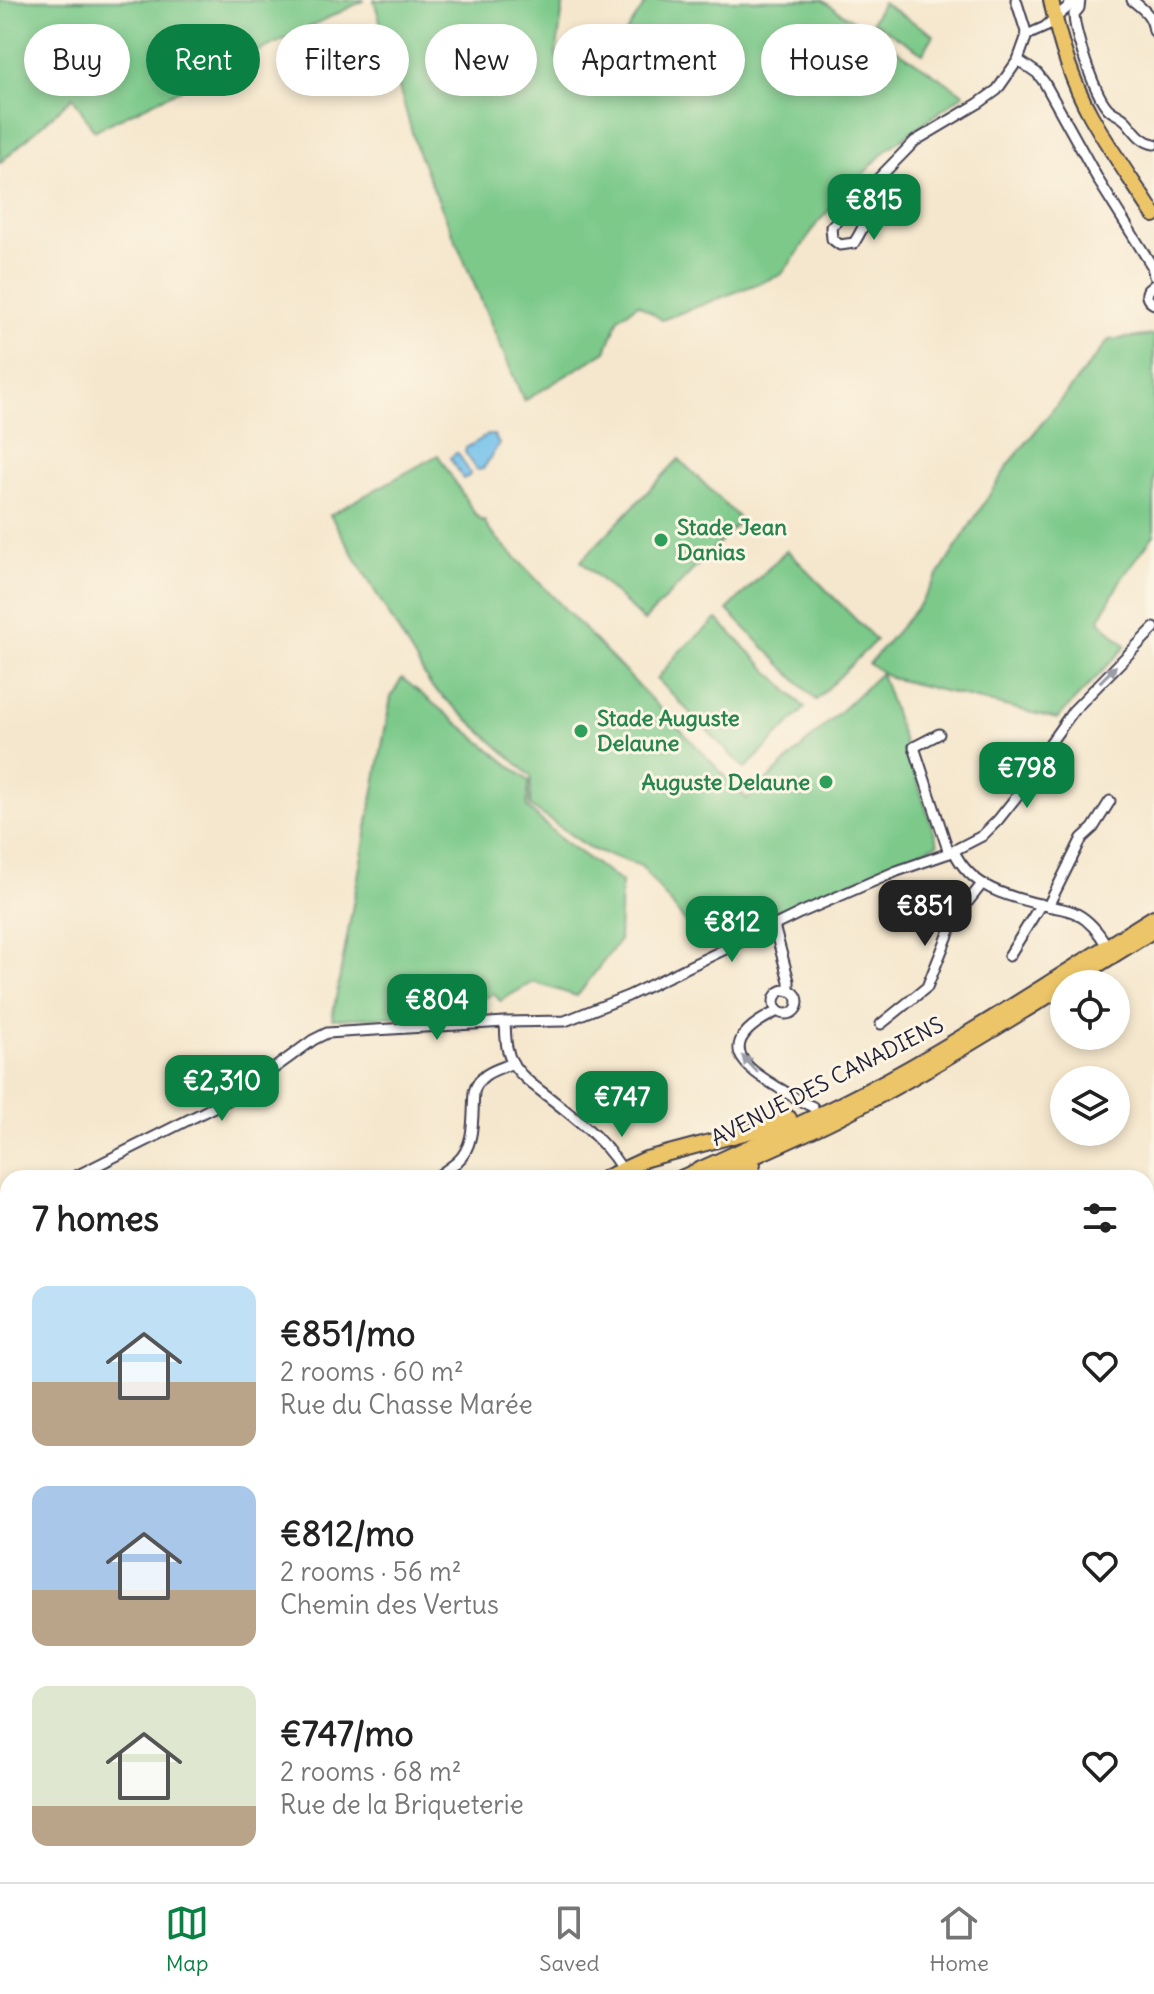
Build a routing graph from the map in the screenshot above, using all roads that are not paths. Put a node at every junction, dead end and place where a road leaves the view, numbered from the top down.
1 (1016, 0) edge
2 (1051, 0) edge
3 (1078, 0) edge
4 (1132, 0) edge
5 (1055, 20) junction
6 (1154, 31) edge
7 (1027, 35) junction
8 (1018, 60) junction
9 (1154, 144) edge
10 (870, 188) junction
11 (1154, 215) edge
12 (1154, 276) edge
13 (1154, 285) edge
14 (1154, 304) edge
15 (1154, 628) edge
16 (939, 734) dead end
17 (1110, 801) dead end
18 (952, 852) junction
19 (982, 884) junction
20 (1044, 905) junction
21 (1154, 917) edge
22 (774, 926) junction
23 (1154, 930) edge
24 (1107, 946) junction
25 (1009, 956) dead end
26 (1089, 970) edge
27 (789, 991) junction
28 (1050, 994) edge
29 (773, 1005) junction
30 (505, 1022) junction
31 (881, 1024) dead end
32 (513, 1063) junction
33 (911, 1067) junction
34 (813, 1107) junction
35 (834, 1119) junction
36 (88, 1170) edge
37 (446, 1170) edge
38 (622, 1170) edge
39 (629, 1170) edge
40 (698, 1170) edge
41 (723, 1170) edge
42 (747, 1170) edge
43 (0, 1411) edge
44 (0, 1448) edge

1 - 7 street
2 - 5 main road
3 - 5 street
3 - 9 street
4 - 6 street
5 - 7 street
5 - 11 main road
7 - 8 street
8 - 10 street
8 - 12 street
10 - 10 street
13 - 14 street
18 -> 15 street
16 - 18 street
17 - 20 street
18 - 19 street
18 - 22 street
19 - 20 street
19 - 31 street
20 - 24 street
20 - 25 street
21 - 24 main road, AVENUE DES CANADIENS
22 - 27 street
22 - 30 street
23 - 26 main road, AVENUE DES CANADIENS
24 - 33 main road, AVENUE DES CANADIENS
27 - 29 street
27 - 29 street
28 - 35 main road, AVENUE DES CANADIENS
34 -> 29 street
30 - 32 street
30 - 36 street
32 - 37 street
32 - 38 street
33 - 34 main road
33 - 40 main road, AVENUE DES CANADIENS
34 - 39 main road
35 - 41 main road, AVENUE DES CANADIENS
35 - 42 main road
43 - 44 street

